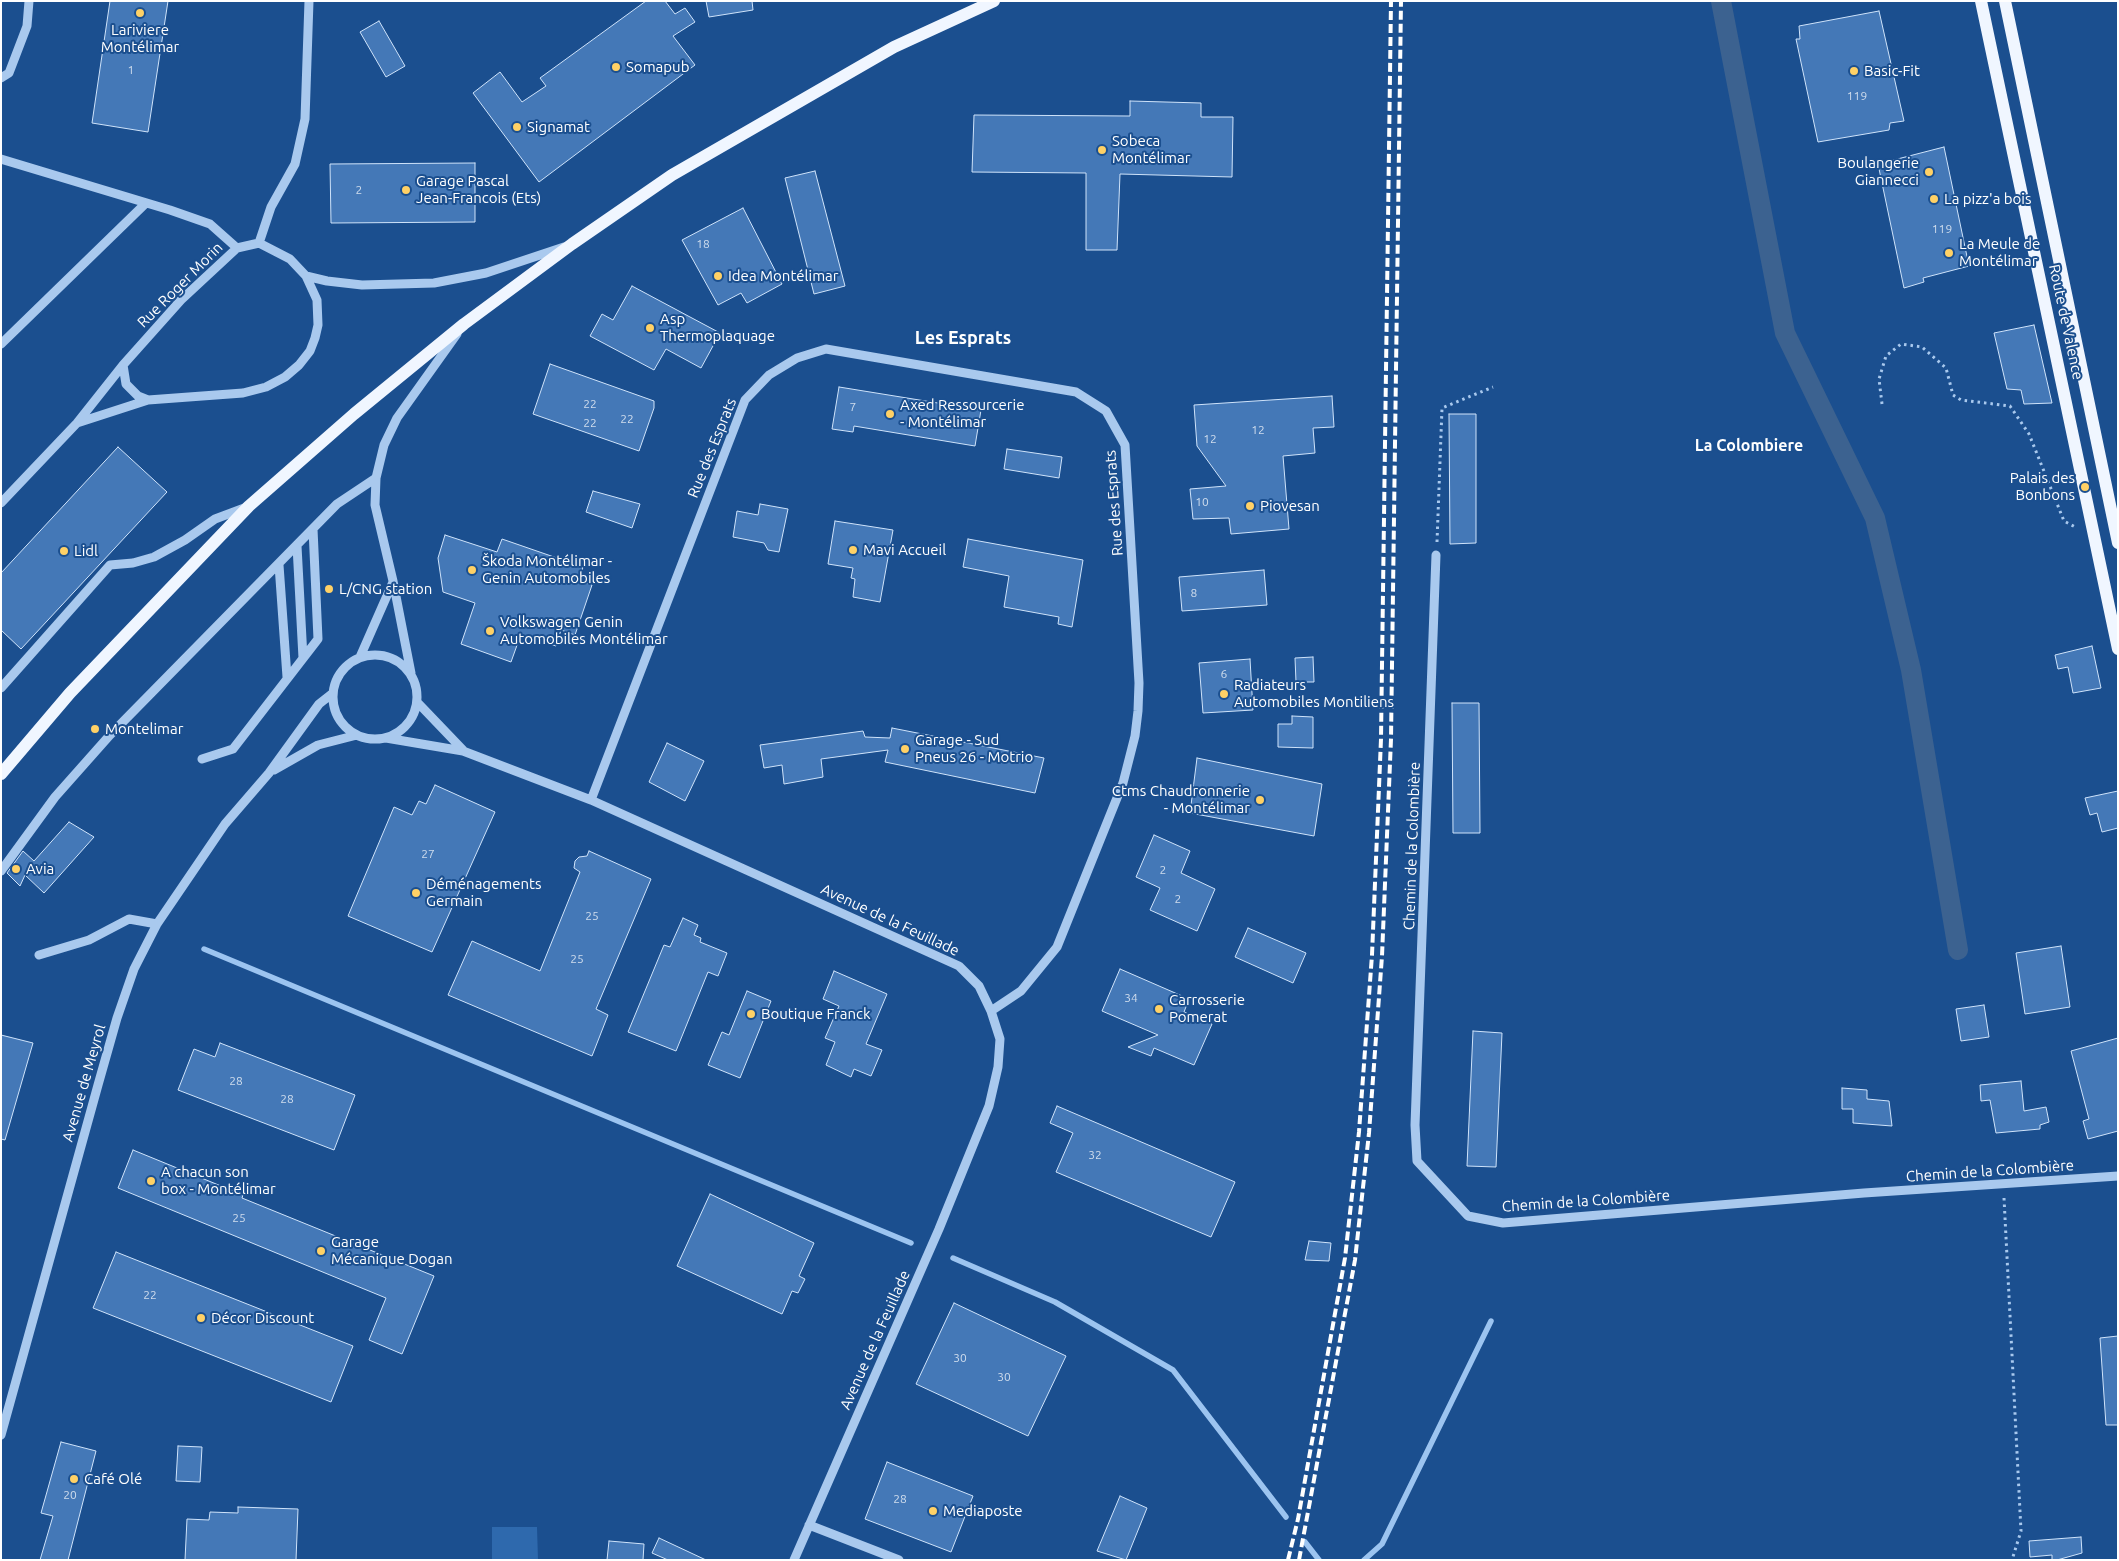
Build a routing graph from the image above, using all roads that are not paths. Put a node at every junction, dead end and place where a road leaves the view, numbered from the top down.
1 (29, 1) edge
2 (309, 1) edge
3 (994, 1) edge
4 (1981, 1) edge
5 (2005, 1) edge
6 (1, 78) edge
7 (1, 159) edge
8 (146, 203) junction
9 (259, 242) junction
10 (572, 244) junction
11 (237, 248) junction
12 (306, 276) junction
13 (464, 324) junction
14 (1, 344) edge
15 (124, 365) junction
16 (148, 400) junction
17 (77, 423) junction
18 (376, 478) junction
19 (1, 503) edge
20 (249, 506) junction
21 (313, 529) junction
22 (2118, 543) edge
23 (297, 546) junction
24 (1436, 555) road end
25 (279, 565) junction
26 (393, 581) junction
27 (2118, 649) edge
28 (360, 657) junction
29 (303, 658) junction
30 (410, 673) junction
31 (287, 677) junction
32 (1, 688) edge
33 (333, 693) junction
34 (418, 703) junction
35 (357, 735) junction
36 (386, 738) junction
37 (463, 751) junction
38 (202, 759) dead end
39 (269, 773) junction
40 (1, 774) edge
41 (591, 800) junction
42 (1, 871) edge
43 (157, 924) junction
44 (39, 955) dead end
45 (992, 1011) junction
46 (2118, 1176) edge
47 (1, 1435) edge
48 (809, 1525) junction
49 (794, 1560) edge
50 (899, 1560) edge

1 - 6 street
2 - 9 street
3 - 10 main road
4 - 27 main road, Route de Valence
5 - 22 main road, Route de Valence
7 - 8 street
8 - 11 street
8 - 14 street
9 - 11 street, Rue Roger Morin
9 - 12 street
10 - 12 street
10 - 13 main road
11 - 15 street, Rue Roger Morin
12 - 16 street
13 - 18 street
13 - 20 main road
15 - 16 street
15 - 17 street, Rue Roger Morin
16 - 17 street
17 - 19 street, Rue Roger Morin
18 - 21 street
18 - 26 street
20 - 32 street
20 - 40 main road
21 - 23 street
21 - 29 street
23 - 25 street
23 - 29 street
24 - 46 street, Chemin de la Colombière
25 - 31 street
25 - 42 street
26 - 28 street
26 - 30 street
28 - 30 street
28 - 33 street
29 - 31 street
30 - 34 street
31 - 38 street
33 - 35 street
33 - 39 street, Avenue de Meyrol
34 - 36 street
34 - 37 street, Avenue de la Feuillade
35 - 36 street
35 - 39 street, Avenue de Meyrol
36 - 37 street, Avenue de la Feuillade
37 - 41 street, Avenue de la Feuillade
39 - 43 street, Avenue de Meyrol
41 - 45 street, Avenue de la Feuillade
41 - 45 street, Rue des Esprats
43 - 44 street
43 - 47 street, Avenue de Meyrol
45 - 48 street, Avenue de la Feuillade
48 - 49 street, Avenue de la Feuillade
48 - 50 street

